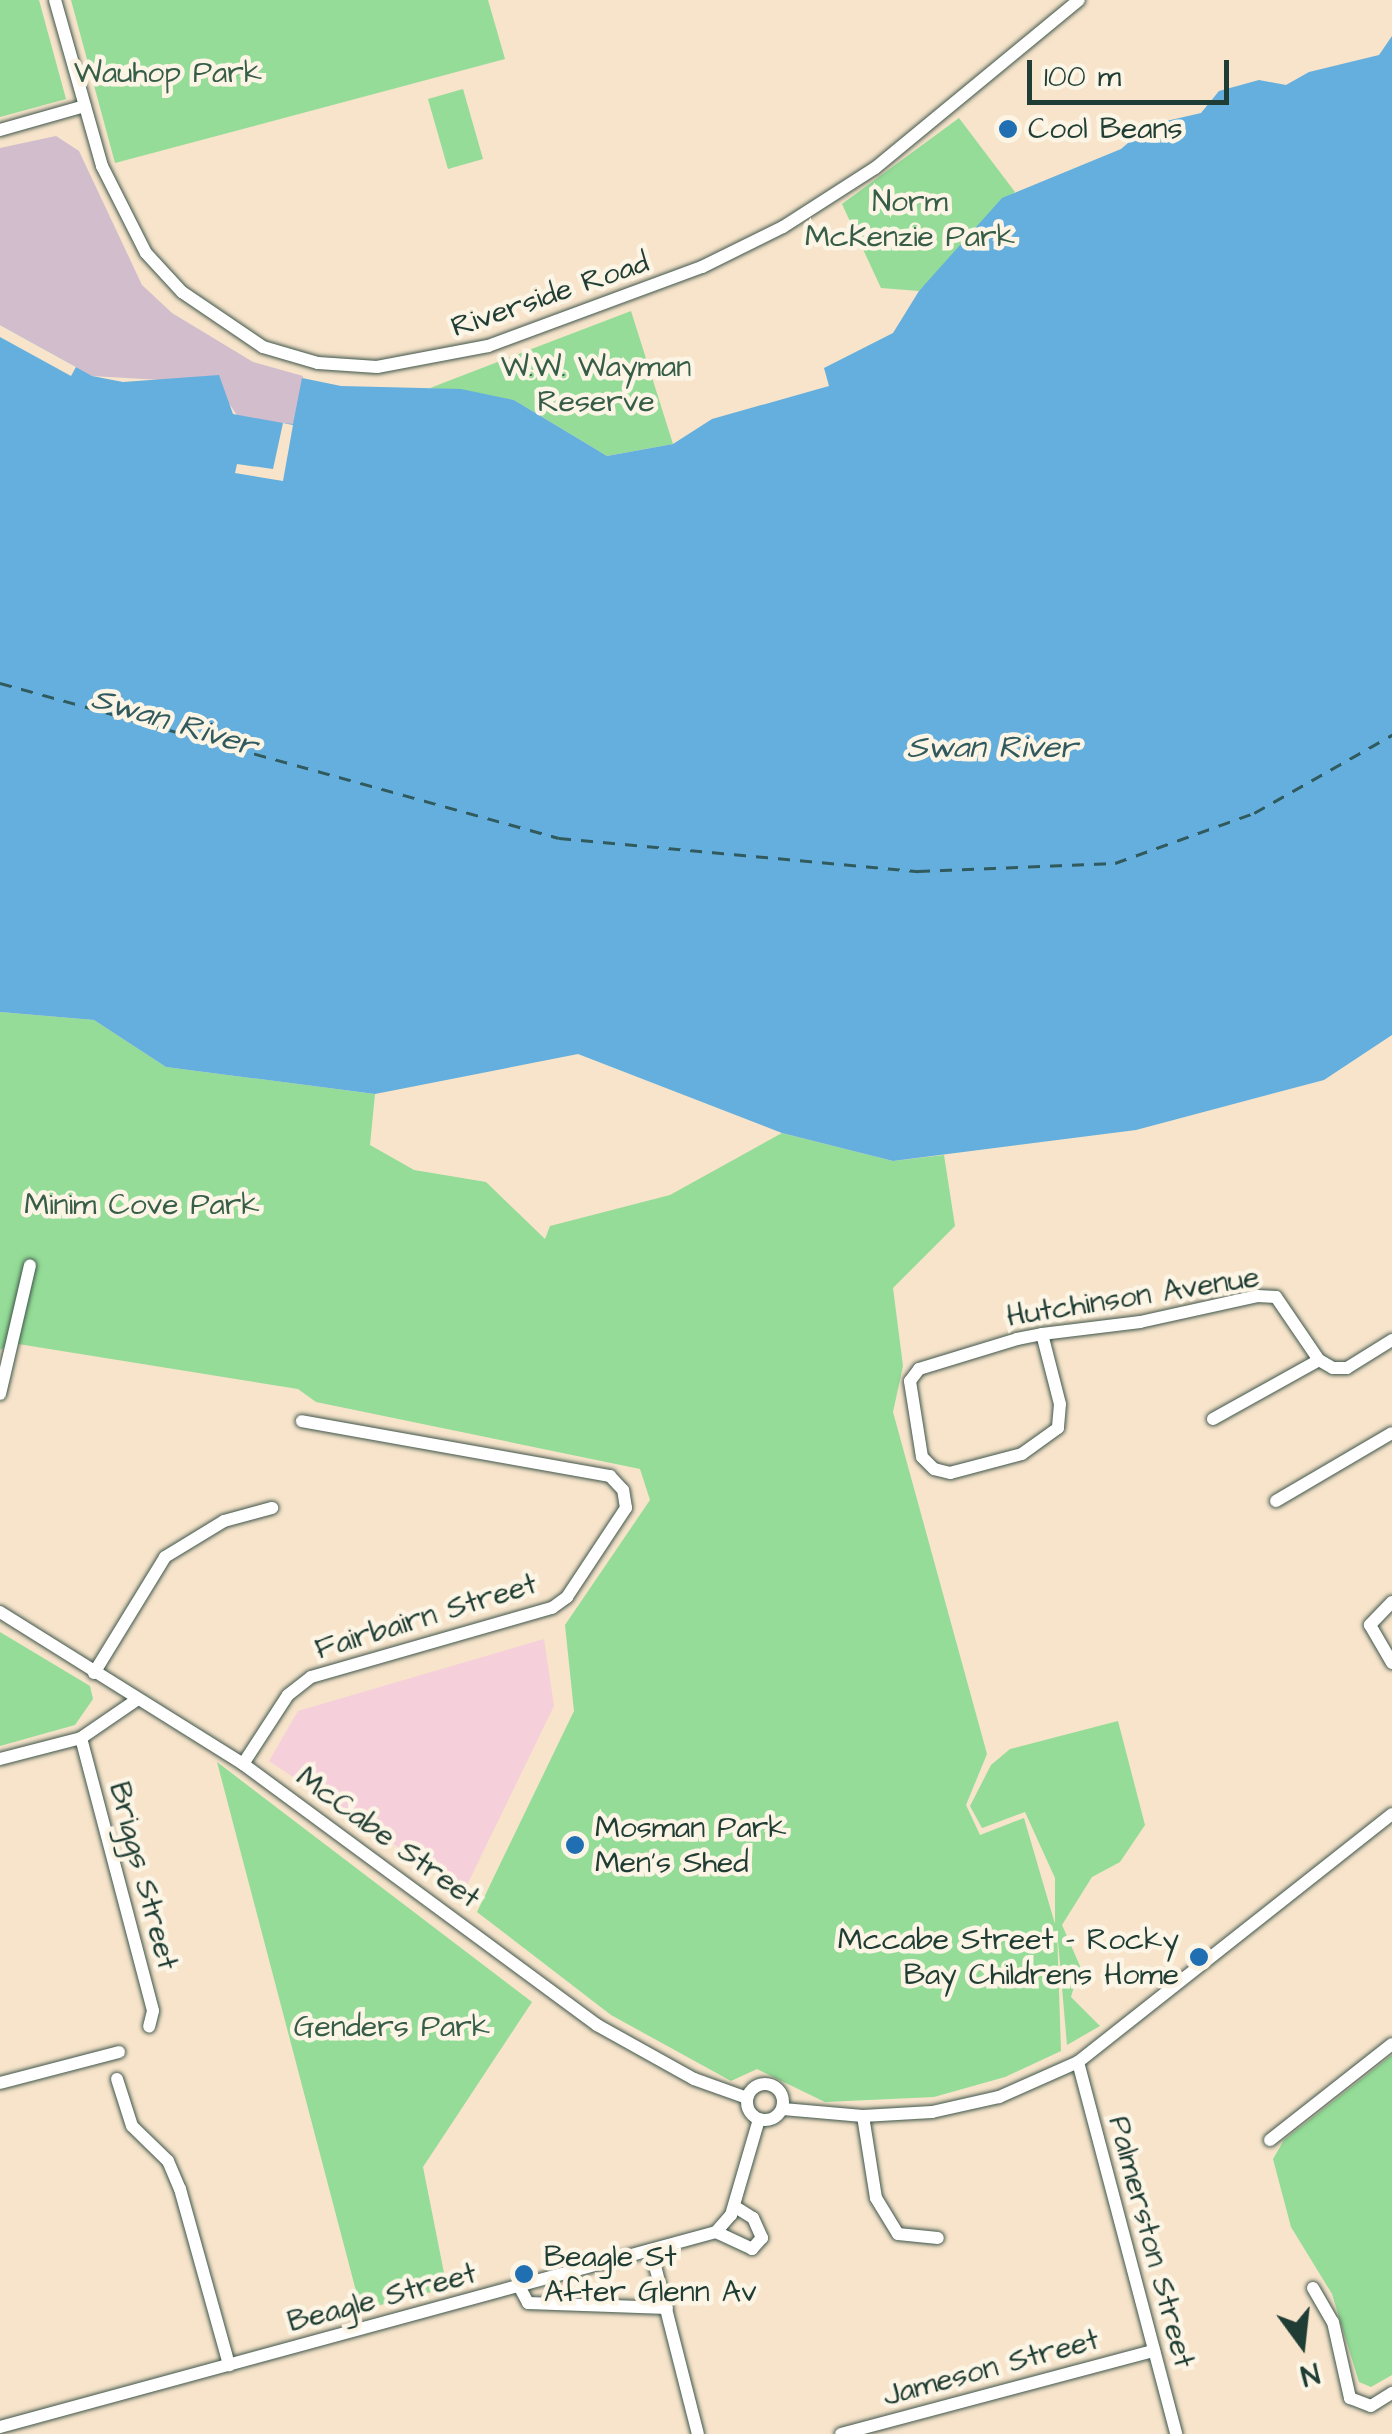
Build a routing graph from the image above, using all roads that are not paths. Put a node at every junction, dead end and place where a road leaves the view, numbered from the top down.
1 (55, 0) edge
2 (1079, 0) edge
3 (85, 106) junction
4 (0, 130) edge
5 (30, 1265) dead end
6 (1042, 1334) junction
7 (1392, 1340) edge
8 (1319, 1360) junction
9 (0, 1394) edge
10 (1213, 1419) dead end
11 (302, 1422) dead end
12 (1392, 1433) edge
13 (1276, 1500) dead end
14 (272, 1508) dead end
15 (1392, 1602) edge
16 (0, 1612) edge
17 (1392, 1663) edge
18 (94, 1672) junction
19 (118, 1687) junction
20 (138, 1699) junction
21 (106, 1718) junction
22 (82, 1738) junction
23 (0, 1759) edge
24 (243, 1764) junction
25 (1392, 1814) edge
26 (149, 2028) dead end
27 (1392, 2044) edge
28 (118, 2052) dead end
29 (1078, 2062) junction
30 (117, 2079) dead end
31 (0, 2084) edge
32 (748, 2098) junction
33 (782, 2109) junction
34 (863, 2116) junction
35 (760, 2119) junction
36 (1270, 2140) dead end
37 (734, 2206) junction
38 (716, 2232) junction
39 (938, 2238) dead end
40 (651, 2250) junction
41 (520, 2286) junction
42 (1314, 2288) dead end
43 (667, 2308) junction
44 (1154, 2351) junction
45 (230, 2365) junction
46 (1392, 2394) edge
47 (0, 2427) edge
48 (698, 2434) edge
49 (842, 2434) edge
50 (1176, 2434) edge

1 - 3 street, Riverside Road
2 - 3 street, Riverside Road
3 - 4 street
5 - 9 street
6 - 6 street, Hutchinson Avenue
6 - 8 street, Hutchinson Avenue
7 - 8 street
8 - 10 street
11 - 24 street, Fairbairn Street
12 - 13 street
14 - 18 street
15 - 17 street
16 - 18 street, McCabe Street
18 - 19 street, McCabe Street
19 - 20 street, McCabe Street
19 - 21 street
20 - 21 street
20 - 24 street, McCabe Street
21 - 22 street
22 - 23 street
22 - 26 street, Briggs Street
24 - 32 street, McCabe Street
25 - 29 street
27 - 36 street
28 - 31 street
29 - 34 street
29 - 44 street, Palmerston Street
30 - 45 street
32 - 33 street
32 - 35 street
33 - 34 street
33 - 35 street
34 - 39 street
35 - 37 street
37 - 38 street
37 - 38 street
38 - 40 street, Beagle Street
40 - 41 street, Beagle Street
40 - 43 street
41 - 43 street
41 - 45 street, Beagle Street
42 - 46 street
43 - 48 street
44 - 49 street, Jameson Street
44 - 50 street, Palmerston Street
45 - 47 street, Beagle Street

